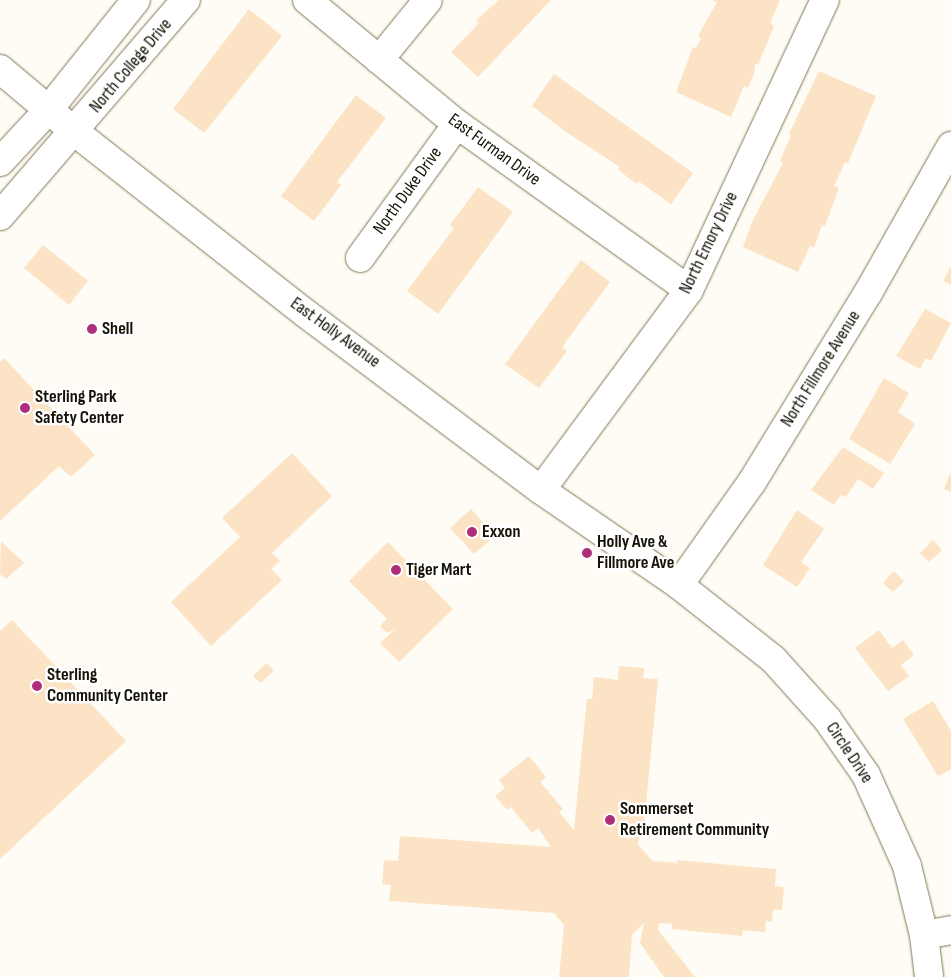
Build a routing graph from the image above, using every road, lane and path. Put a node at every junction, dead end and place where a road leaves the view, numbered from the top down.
1 (136, 0) edge
2 (186, 0) edge
3 (307, 0) edge
4 (428, 0) edge
5 (825, 0) edge
6 (379, 60) junction
7 (0, 69) edge
8 (48, 109) junction
9 (457, 124) junction
10 (75, 132) junction
11 (951, 146) edge
12 (0, 162) edge
13 (0, 216) edge
14 (360, 258) dead end
15 (689, 290) junction
16 (541, 490) junction
17 (679, 585) junction
18 (951, 930) edge
19 (924, 935) junction
20 (929, 977) edge

1 - 8 street, North College Drive
2 - 10 street, North College Drive
3 - 6 street, East Furman Drive
4 - 6 street
5 - 15 street, North Emory Drive
6 - 9 street, East Furman Drive
7 - 8 street, East Holly Avenue
8 - 10 street, East Holly Avenue
8 - 12 street, North College Drive
9 - 14 street, North Duke Drive
9 - 15 street, East Furman Drive
10 - 13 street, North College Drive
10 - 16 street, East Holly Avenue
11 - 17 street, North Fillmore Avenue
15 - 16 street, North Emory Drive
16 - 17 street, East Holly Avenue
17 - 19 street, Circle Drive
18 - 19 street
19 - 20 street, Circle Drive

